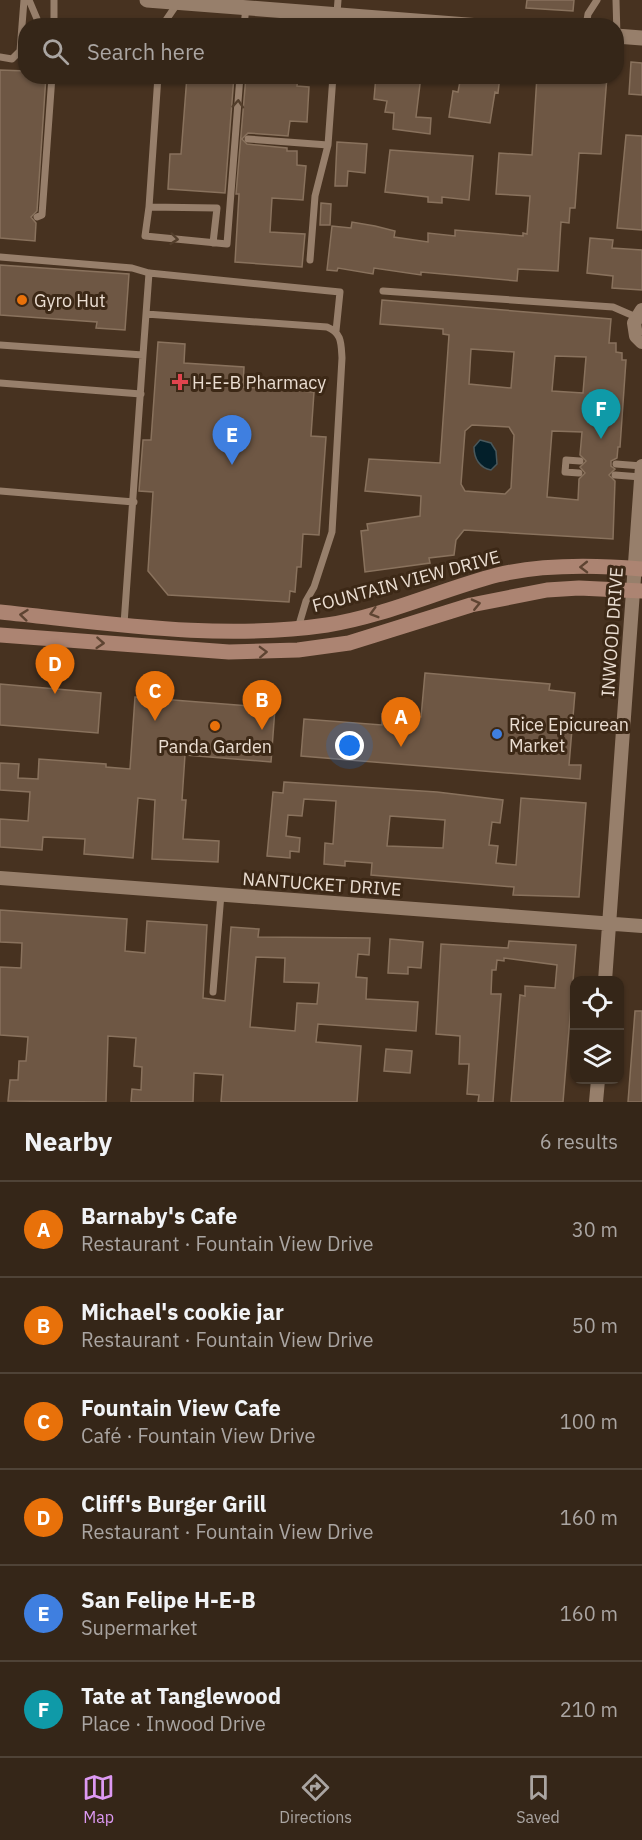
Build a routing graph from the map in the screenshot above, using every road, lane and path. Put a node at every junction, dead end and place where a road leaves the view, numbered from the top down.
1 (24, 0) edge
2 (29, 0) edge
3 (54, 0) edge
4 (147, 0) edge
5 (597, 0) edge
6 (616, 0) edge
7 (178, 2) junction
8 (216, 3) edge
9 (246, 8) junction
10 (337, 13) edge
11 (23, 18) edge
12 (37, 18) edge
13 (54, 18) edge
14 (167, 18) edge
15 (245, 18) edge
16 (392, 18) edge
17 (587, 18) edge
18 (616, 18) edge
19 (624, 37) edge
20 (642, 38) edge
21 (18, 53) edge
22 (0, 57) edge
23 (51, 84) edge
24 (157, 84) edge
25 (239, 84) edge
26 (332, 84) edge
27 (248, 139) dead end
28 (328, 145) junction
29 (149, 207) junction
30 (37, 217) dead end
31 (213, 243) junction
32 (0, 257) edge
33 (310, 260) dead end
34 (149, 273) junction
35 (383, 291) dead end
36 (146, 314) junction
37 (639, 314) edge
38 (336, 331) junction
39 (642, 342) edge
40 (0, 345) edge
41 (143, 355) junction
42 (0, 383) edge
43 (141, 394) junction
44 (580, 461) dead end
45 (616, 464) dead end
46 (642, 466) edge
47 (579, 473) dead end
48 (615, 475) dead end
49 (641, 477) edge
50 (0, 491) edge
51 (134, 502) junction
52 (639, 569) edge
53 (638, 591) edge
54 (412, 601) junction
55 (0, 612) edge
56 (420, 620) junction
57 (124, 624) junction
58 (297, 628) junction
59 (0, 635) edge
60 (298, 650) junction
61 (0, 878) edge
62 (221, 894) junction
63 (609, 923) junction
64 (642, 926) edge
65 (605, 976) edge
66 (213, 992) dead end
67 (598, 1084) edge
68 (596, 1102) edge

1 - 11 lane
2 - 12 lane
3 - 13 lane
4 - 7 street
5 - 17 lane
6 - 18 lane
7 - 8 street
7 - 14 lane
8 - 9 street
9 - 10 street
9 - 15 lane
10 - 16 street
19 - 20 street
21 - 22 lane
23 - 30 lane
24 - 29 lane
31 -> 25 lane
26 - 28 lane
27 - 28 lane
28 - 33 lane
29 -> 31 lane
29 - 31 lane
32 - 34 lane
34 - 36 lane
34 - 38 lane
35 - 37 lane
36 - 38 lane
36 - 41 lane
37 - 39 street
38 - 58 lane
40 - 41 lane
41 - 43 lane
42 - 43 lane
43 - 51 lane
44 - 47 lane
45 - 46 lane
46 - 49 street, INWOOD DRIVE
48 - 49 lane
49 - 52 street, INWOOD DRIVE
50 - 51 lane
51 - 57 lane
52 - 53 street, INWOOD DRIVE
52 -> 54 main road, FOUNTAIN VIEW DRIVE
56 -> 53 main road
53 - 63 street, INWOOD DRIVE
54 - 56 main road
54 -> 58 main road, FOUNTAIN VIEW DRIVE
57 -> 55 main road, FOUNTAIN VIEW DRIVE
56 - 60 main road
57 - 58 main road, FOUNTAIN VIEW DRIVE
58 - 60 main road
59 -> 60 main road
61 - 62 street, NANTUCKET DRIVE
62 - 63 street, NANTUCKET DRIVE
62 - 66 lane
63 - 64 street, NANTUCKET DRIVE
63 - 65 street, INWOOD DRIVE
67 - 68 street

